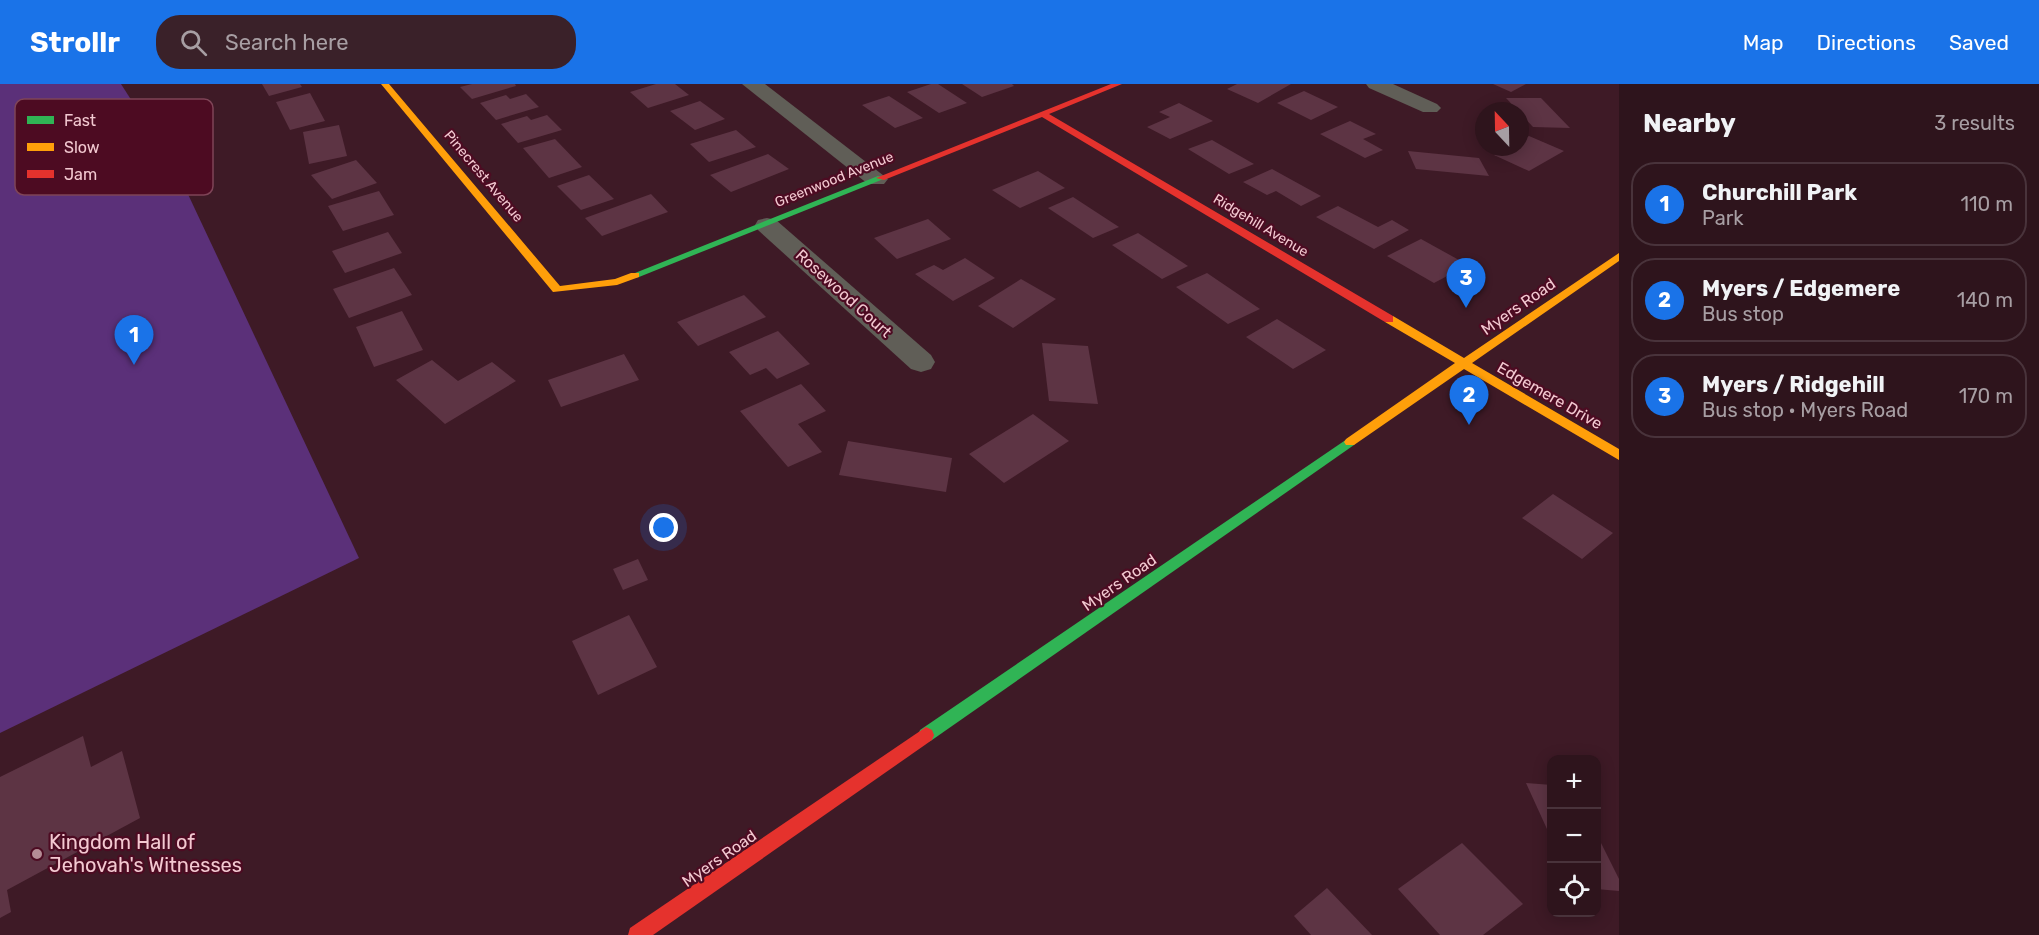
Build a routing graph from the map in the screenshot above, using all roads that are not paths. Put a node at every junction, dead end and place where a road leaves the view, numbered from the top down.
1 (385, 84) edge
2 (752, 84) edge
3 (1118, 84) edge
4 (1376, 84) edge
5 (1430, 108) dead end
6 (1042, 114) junction
7 (876, 179) junction
8 (767, 225) junction
9 (1619, 256) edge
10 (557, 290) joint
11 (921, 362) dead end
12 (1464, 364) junction
13 (1619, 455) edge
14 (637, 935) edge

1 - 10 street, Pinecrest Avenue
2 - 7 street
3 - 6 street, Greenwood Avenue
4 - 5 street
6 - 7 street, Greenwood Avenue
6 - 12 street, Ridgehill Avenue
7 - 8 street, Greenwood Avenue
8 - 10 street, Greenwood Avenue
8 - 11 street, Rosewood Court
9 - 12 street, Myers Road
12 - 13 street, Edgemere Drive
12 - 14 street, Myers Road

